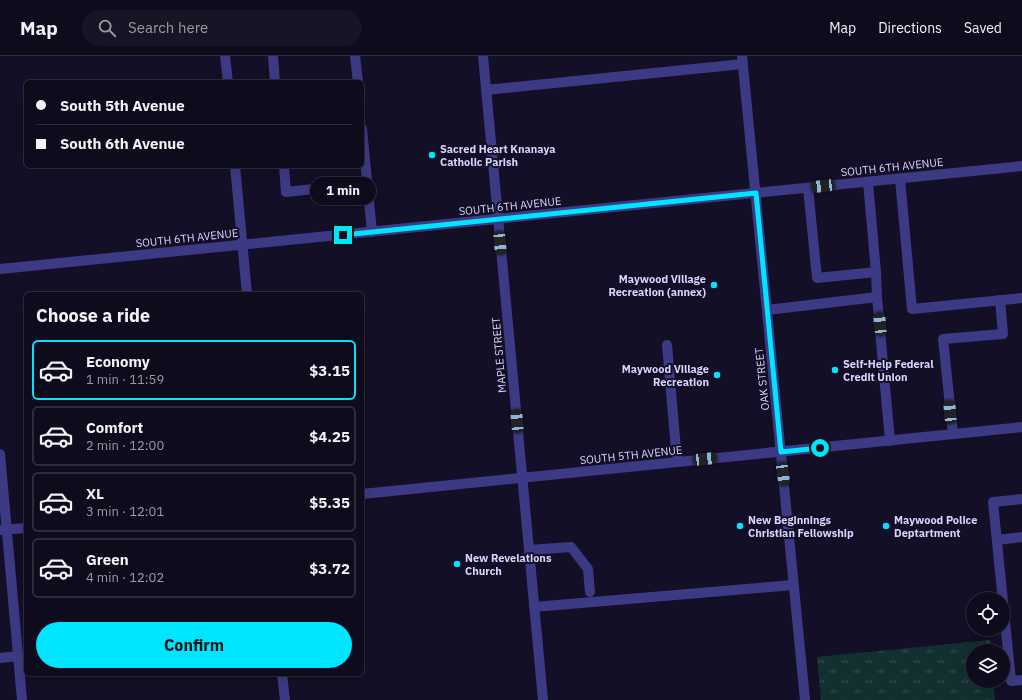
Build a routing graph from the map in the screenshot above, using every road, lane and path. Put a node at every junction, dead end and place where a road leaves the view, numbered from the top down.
1 (225, 56) edge
2 (273, 56) edge
3 (355, 56) edge
4 (483, 56) edge
5 (743, 60) edge
6 (228, 80) edge
7 (275, 80) edge
8 (358, 80) edge
9 (486, 90) junction
10 (364, 151) edge
11 (1022, 166) edge
12 (235, 168) edge
13 (284, 168) edge
14 (900, 179) junction
15 (868, 182) junction
16 (367, 183) junction
17 (808, 188) junction
18 (756, 193) junction
19 (498, 219) junction
20 (372, 232) junction
21 (243, 245) junction
22 (0, 269) edge
23 (876, 272) junction
24 (247, 292) edge
25 (877, 297) junction
26 (1022, 298) edge
27 (1000, 300) junction
28 (767, 310) junction
29 (667, 345) dead end
30 (1022, 427) edge
31 (953, 434) junction
32 (890, 441) junction
33 (781, 452) junction
34 (0, 454) edge
35 (678, 462) junction
36 (522, 478) junction
37 (364, 494) edge
38 (1022, 499) edge
39 (24, 528) edge
40 (3, 530) edge
41 (1022, 537) edge
42 (997, 540) junction
43 (529, 550) junction
44 (793, 585) junction
45 (590, 592) dead end
46 (534, 607) junction
47 (18, 656) junction
48 (0, 658) edge
49 (282, 676) edge
50 (1022, 680) edge
51 (22, 700) edge
52 (285, 700) edge
53 (543, 700) edge
54 (805, 700) edge

1 - 6 street
2 - 7 street
3 - 8 street
4 - 9 street, MAPLE STREET
5 - 9 street
5 - 18 street, OAK STREET
9 - 19 street, MAPLE STREET
10 - 16 street
11 - 14 street, SOUTH 6TH AVENUE
12 - 21 street
13 - 16 street
14 - 15 street, SOUTH 6TH AVENUE
14 - 27 street
15 - 17 street, SOUTH 6TH AVENUE
15 - 23 street
16 - 20 street
17 - 18 street, SOUTH 6TH AVENUE
17 - 23 street
18 - 19 street, SOUTH 6TH AVENUE
18 - 28 street, OAK STREET
19 - 20 street, SOUTH 6TH AVENUE
19 - 36 street, MAPLE STREET
20 - 21 street, SOUTH 6TH AVENUE
21 - 22 street, SOUTH 6TH AVENUE
21 - 24 street
23 - 25 street
25 - 28 street
25 - 32 street
26 - 27 street
27 - 31 street
28 - 33 street, OAK STREET
29 - 35 street
30 - 31 street, SOUTH 5TH AVENUE
31 - 32 street, SOUTH 5TH AVENUE
32 - 33 street, SOUTH 5TH AVENUE
33 - 35 street, SOUTH 5TH AVENUE
33 - 44 street, OAK STREET
34 - 40 street
35 - 36 street, SOUTH 5TH AVENUE
36 - 37 street, SOUTH 5TH AVENUE
36 - 43 street, MAPLE STREET
38 - 42 street
39 - 40 street
40 - 47 street
41 - 42 street
42 - 50 street
43 - 45 street
43 - 46 street, MAPLE STREET
44 - 46 street
44 - 54 street, OAK STREET
46 - 53 street, MAPLE STREET
47 - 48 street
47 - 51 street
49 - 52 street

